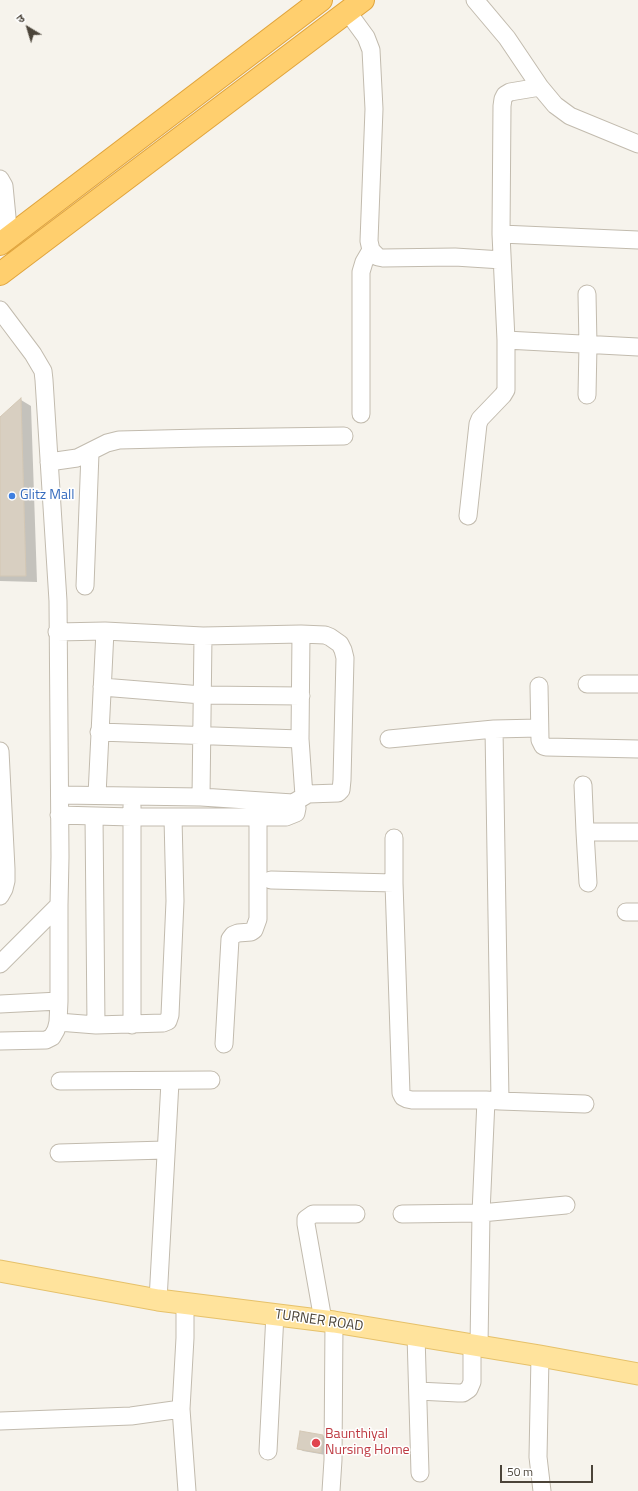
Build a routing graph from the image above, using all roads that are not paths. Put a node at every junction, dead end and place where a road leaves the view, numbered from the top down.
1 (321, 0) edge
2 (475, 0) edge
3 (352, 4) edge
4 (540, 87) junction
5 (638, 144) edge
6 (0, 179) edge
7 (501, 234) junction
8 (638, 240) edge
9 (4, 241) edge
10 (371, 250) junction
11 (0, 258) edge
12 (502, 260) junction
13 (0, 274) edge
14 (587, 294) dead end
15 (0, 310) edge
16 (506, 340) junction
17 (588, 345) junction
18 (638, 347) edge
19 (587, 395) dead end
20 (361, 414) dead end
21 (344, 436) dead end
22 (90, 452) junction
23 (49, 462) junction
24 (468, 516) dead end
25 (85, 586) dead end
26 (105, 631) junction
27 (57, 632) junction
28 (301, 634) junction
29 (203, 636) junction
30 (587, 684) dead end
31 (638, 684) edge
32 (539, 686) dead end
33 (102, 687) junction
34 (202, 695) junction
35 (301, 696) junction
36 (539, 728) junction
37 (494, 729) junction
38 (99, 732) junction
39 (201, 736) junction
40 (300, 739) junction
41 (389, 739) dead end
42 (638, 748) edge
43 (0, 750) edge
44 (583, 785) dead end
45 (60, 795) junction
46 (97, 795) junction
47 (132, 796) junction
48 (208, 798) junction
49 (299, 800) junction
50 (59, 815) junction
51 (94, 816) junction
52 (132, 817) junction
53 (258, 817) junction
54 (173, 818) junction
55 (214, 818) junction
56 (585, 832) junction
57 (638, 832) edge
58 (394, 838) dead end
59 (271, 880) dead end
60 (394, 882) junction
61 (588, 883) dead end
62 (0, 896) edge
63 (59, 905) junction
64 (0, 964) edge
65 (59, 1001) junction
66 (0, 1004) edge
67 (58, 1022) junction
68 (132, 1025) junction
69 (96, 1026) junction
70 (0, 1041) edge
71 (224, 1044) dead end
72 (211, 1080) dead end
73 (60, 1081) dead end
74 (170, 1082) junction
75 (493, 1100) junction
76 (585, 1104) dead end
77 (165, 1150) junction
78 (58, 1153) dead end
79 (566, 1205) dead end
80 (356, 1214) dead end
81 (402, 1214) dead end
82 (481, 1214) junction
83 (0, 1271) edge
84 (158, 1300) junction
85 (185, 1303) junction
86 (275, 1314) junction
87 (328, 1321) junction
88 (416, 1335) junction
89 (476, 1345) junction
90 (540, 1356) junction
91 (638, 1374) edge
92 (418, 1391) junction
93 (181, 1409) junction
94 (0, 1421) edge
95 (268, 1451) dead end
96 (420, 1473) dead end
97 (187, 1491) edge
98 (331, 1491) edge
99 (542, 1491) edge

1 - 9 highway
2 - 4 street
3 - 10 street
3 - 11 highway
3 - 13 highway
4 - 5 street
4 - 7 street
6 - 9 street
7 - 8 street
7 - 12 street
10 - 12 street
10 - 20 street
12 - 16 street
14 - 17 street
15 - 23 street
16 - 17 street
16 - 24 street
17 - 18 street
17 - 19 street
21 - 22 street
22 - 23 street
22 - 25 street
23 - 27 street
26 - 27 street
26 - 29 street
26 - 33 street
27 - 45 street
28 - 29 street
28 - 35 street
28 - 49 street
29 - 34 street
30 - 31 street
32 - 36 street
33 - 34 street
33 - 38 street
34 - 35 street
34 - 39 street
35 - 40 street
36 - 37 street
36 - 42 street
37 - 41 street
37 - 75 street
38 - 39 street
38 - 46 street
39 - 40 street
39 - 48 street
40 - 49 street
43 - 62 street
44 - 56 street
45 - 46 street
45 - 50 street
46 - 47 street
47 - 48 street
47 - 52 street
48 - 49 street
48 - 55 street
49 - 53 street
50 - 51 street
50 - 63 street
51 - 52 street
51 - 69 street
52 - 54 street
52 - 68 street
53 - 55 street
53 - 71 street
54 - 55 street
54 - 68 street
56 - 57 street
56 - 61 street
58 - 60 street
59 - 60 street
60 - 75 street
63 - 64 street
63 - 65 street
65 - 66 street
65 - 67 street
67 - 69 street
67 - 70 street
68 - 69 street
72 - 74 street
73 - 74 street
74 - 77 street
75 - 76 street
75 - 82 street
77 - 78 street
77 - 84 street
79 - 82 street
80 - 87 street
81 - 82 street
82 - 89 street
83 - 84 main road, TURNER ROAD
84 - 85 main road, TURNER ROAD
85 - 86 main road, TURNER ROAD
85 - 93 street
86 - 87 main road, TURNER ROAD
86 - 95 street
87 - 88 main road, TURNER ROAD
87 - 98 street
88 - 89 main road, TURNER ROAD
88 - 92 street
89 - 90 main road, TURNER ROAD
89 - 92 street
90 - 91 main road, TURNER ROAD
90 - 99 street
92 - 96 street
93 - 94 street
93 - 97 street

